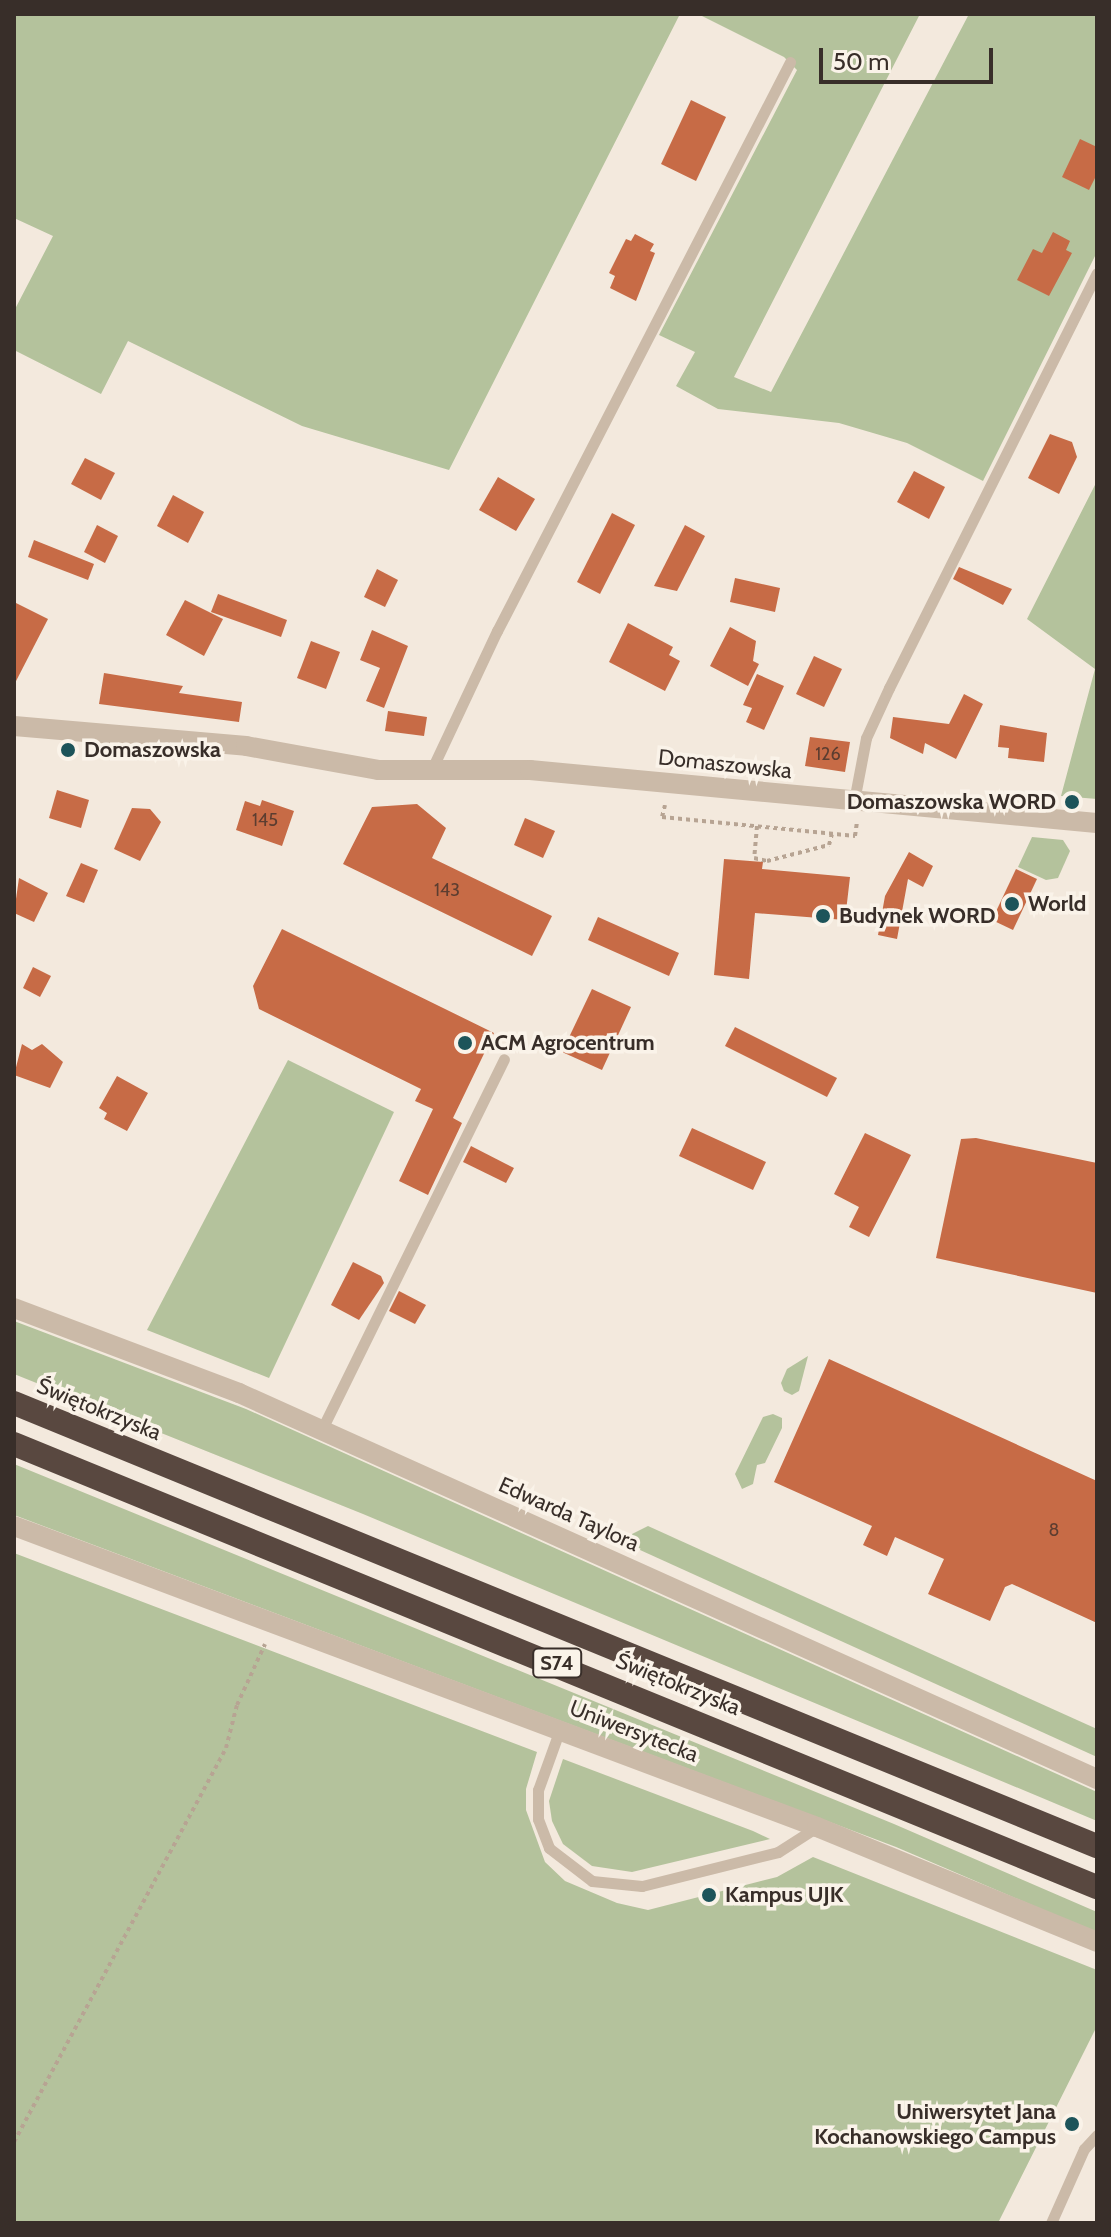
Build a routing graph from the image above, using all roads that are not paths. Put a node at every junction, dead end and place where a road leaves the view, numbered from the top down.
1 (790, 62) dead end
2 (1097, 273) edge
3 (14, 726) edge
4 (431, 772) junction
5 (855, 809) junction
6 (1097, 823) edge
7 (504, 1059) dead end
8 (14, 1308) edge
9 (14, 1403) edge
10 (322, 1429) junction
11 (14, 1444) edge
12 (14, 1526) edge
13 (560, 1729) junction
14 (1097, 1779) edge
15 (817, 1827) junction
16 (1097, 1846) edge
17 (1097, 1887) edge
18 (1097, 1942) edge
19 (1097, 2135) edge
20 (1051, 2223) edge

1 - 4 lane
2 - 5 lane
3 - 4 street, Domaszowska
4 - 5 street, Domaszowska
5 - 6 street, Domaszowska
7 - 10 lane
8 - 10 street, Edwarda Taylora
9 - 16 highway, Świętokrzyska / S74
10 - 14 street, Edwarda Taylora
11 - 17 highway, Świętokrzyska / S74
12 - 13 street, Uniwersytecka
13 - 15 street, Uniwersytecka
13 - 15 lane
15 - 18 street, Uniwersytecka
19 - 20 lane

